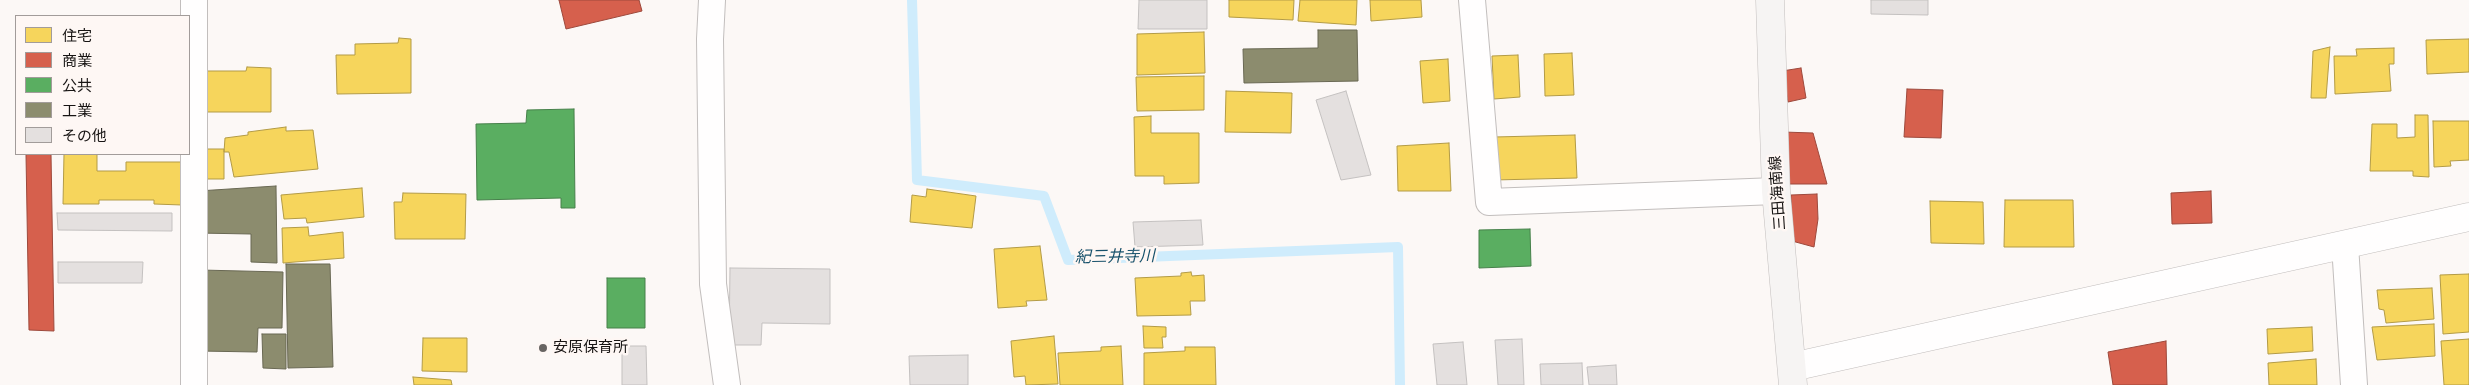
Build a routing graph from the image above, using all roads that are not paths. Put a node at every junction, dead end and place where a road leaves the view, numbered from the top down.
1 (194, 0) edge
2 (712, 0) edge
3 (1472, 0) edge
4 (1770, 0) edge
5 (1776, 191) junction
6 (2469, 217) edge
7 (2345, 245) junction
8 (1793, 376) edge
9 (194, 385) edge
10 (727, 385) edge
11 (2354, 385) edge

1 - 9 street
2 - 10 street
3 - 5 street
4 - 5 main road, 三田海南線
5 - 8 main road, 三田海南線
6 - 7 street
7 - 8 street
7 - 11 street

